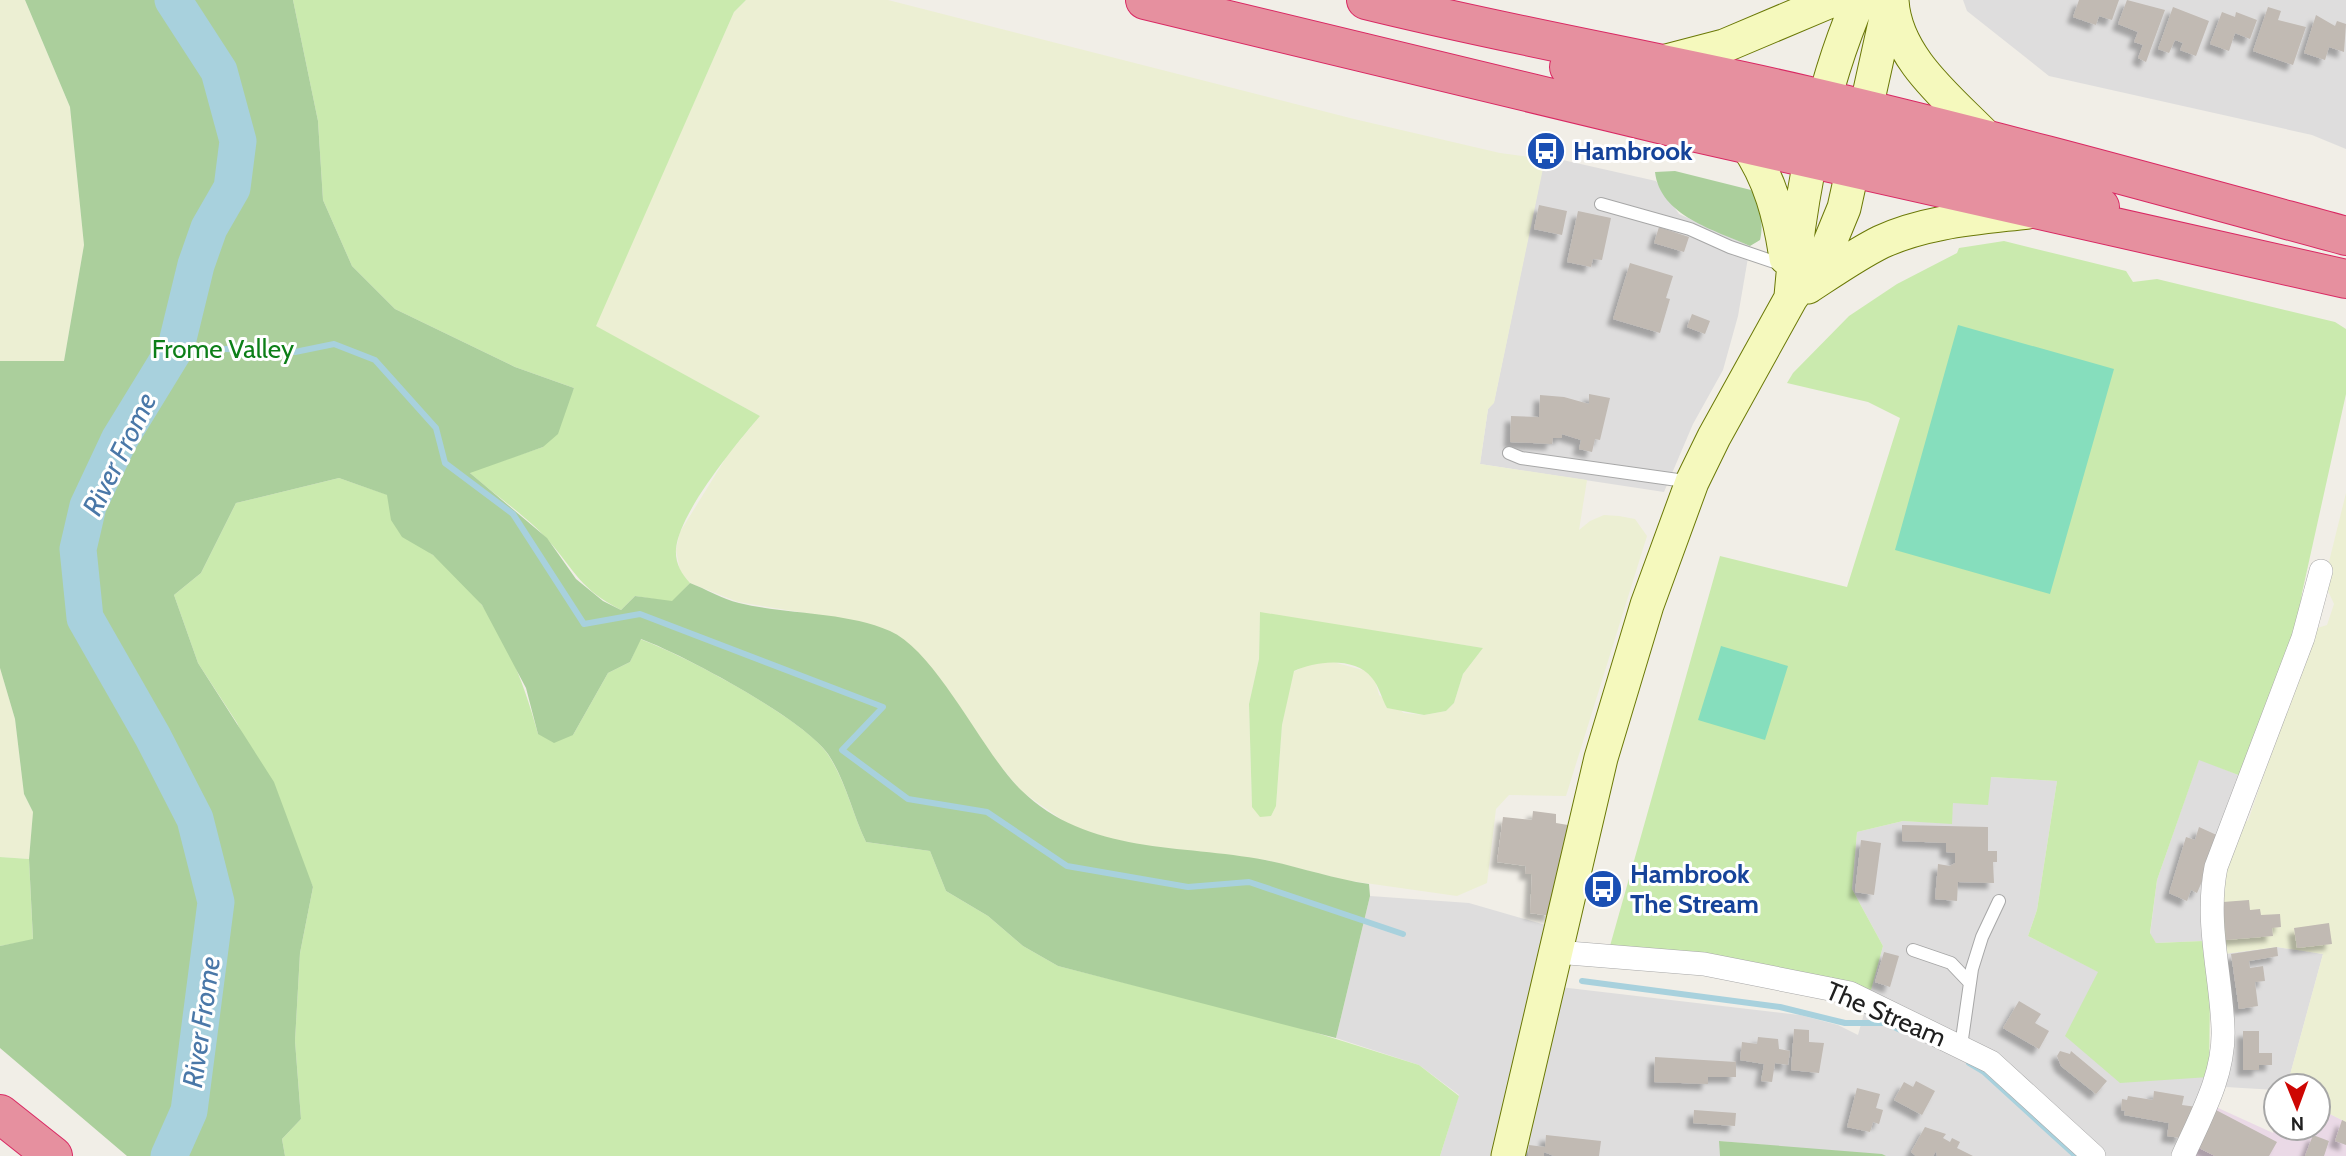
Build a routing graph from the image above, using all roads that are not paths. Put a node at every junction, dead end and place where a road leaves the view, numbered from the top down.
1 (1144, 0) edge
2 (1366, 0) edge
3 (1833, 0) edge
4 (1858, 0) edge
5 (1891, 0) edge
6 (1484, 29) junction
7 (1659, 63) junction
8 (1819, 130) junction
9 (1858, 138) junction
10 (1990, 141) junction
11 (1746, 144) junction
12 (1601, 204) dead end
13 (2044, 211) junction
14 (2346, 236) edge
15 (2175, 241) junction
16 (2346, 279) edge
17 (1789, 282) junction
18 (1510, 453) dead end
19 (1692, 482) junction
20 (2320, 571) dead end
21 (1999, 901) dead end
22 (1913, 950) dead end
23 (1556, 952) junction
24 (1970, 983) junction
25 (1961, 1046) junction
26 (2, 1115) edge
27 (53, 1156) edge
28 (1508, 1156) edge
29 (2094, 1156) edge
30 (2184, 1156) edge

1 - 11 highway
2 - 6 highway
3 - 7 main road
4 - 8 main road
5 - 9 main road
5 - 10 main road
6 - 7 highway
6 - 8 highway
7 - 8 highway
8 - 9 highway
8 - 9 highway
8 - 11 highway
8 - 17 main road
9 - 10 highway
9 - 13 highway
9 - 15 highway
9 - 17 main road
10 - 14 highway
11 - 17 main road
12 - 17 lane
13 - 15 highway
13 - 17 main road
15 - 16 highway
17 - 19 main road
18 - 19 lane
19 - 23 main road
20 - 30 street
21 - 24 lane
22 - 24 lane
23 - 25 street, The Stream
23 - 28 main road
24 - 25 lane
25 - 29 street, The Stream
26 - 27 highway

